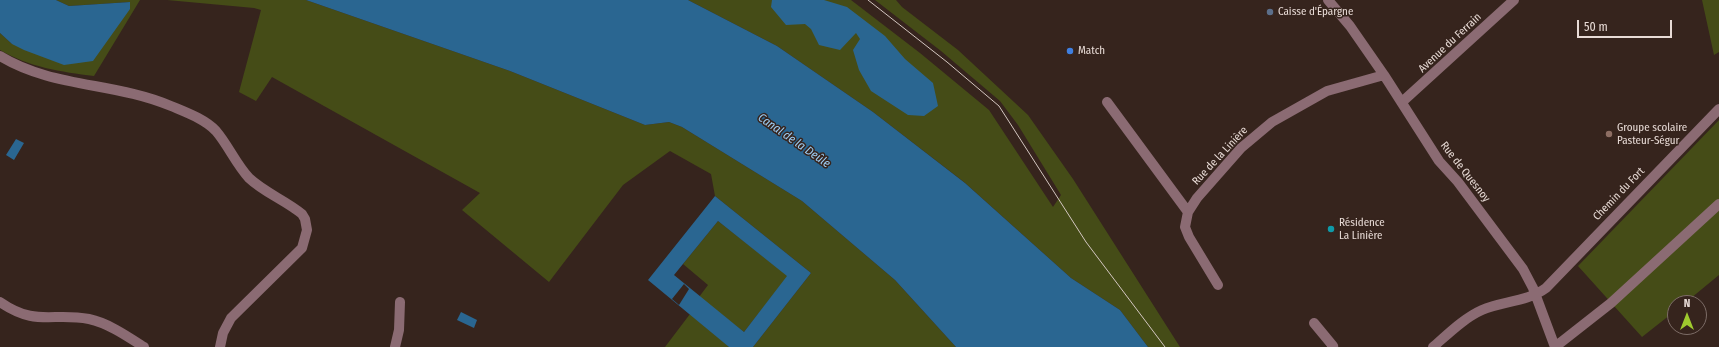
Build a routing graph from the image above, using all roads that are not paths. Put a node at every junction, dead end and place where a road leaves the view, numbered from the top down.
1 (1328, 0) edge
2 (1514, 0) edge
3 (0, 56) edge
4 (1384, 75) junction
5 (1107, 102) dead end
6 (1402, 102) junction
7 (1719, 109) edge
8 (1719, 204) edge
9 (1188, 212) junction
10 (1218, 285) dead end
11 (1536, 295) junction
12 (0, 302) edge
13 (400, 302) dead end
14 (1314, 322) dead end
15 (144, 347) edge
16 (220, 347) edge
17 (395, 347) edge
18 (1332, 347) edge
19 (1433, 347) edge
20 (1555, 347) edge

1 - 4 street, Rue de Quesnoy
2 - 6 street, Avenue du Ferrain
3 - 16 street
4 - 6 street, Rue de Quesnoy
4 - 9 street, Rue de la Linière
5 - 9 street
6 - 11 street, Rue de Quesnoy
7 - 11 street, Chemin du Fort
8 - 20 street
9 - 10 street
11 - 19 street
11 - 20 street, Rue de Quesnoy
12 - 15 street
13 - 17 street
14 - 18 street

